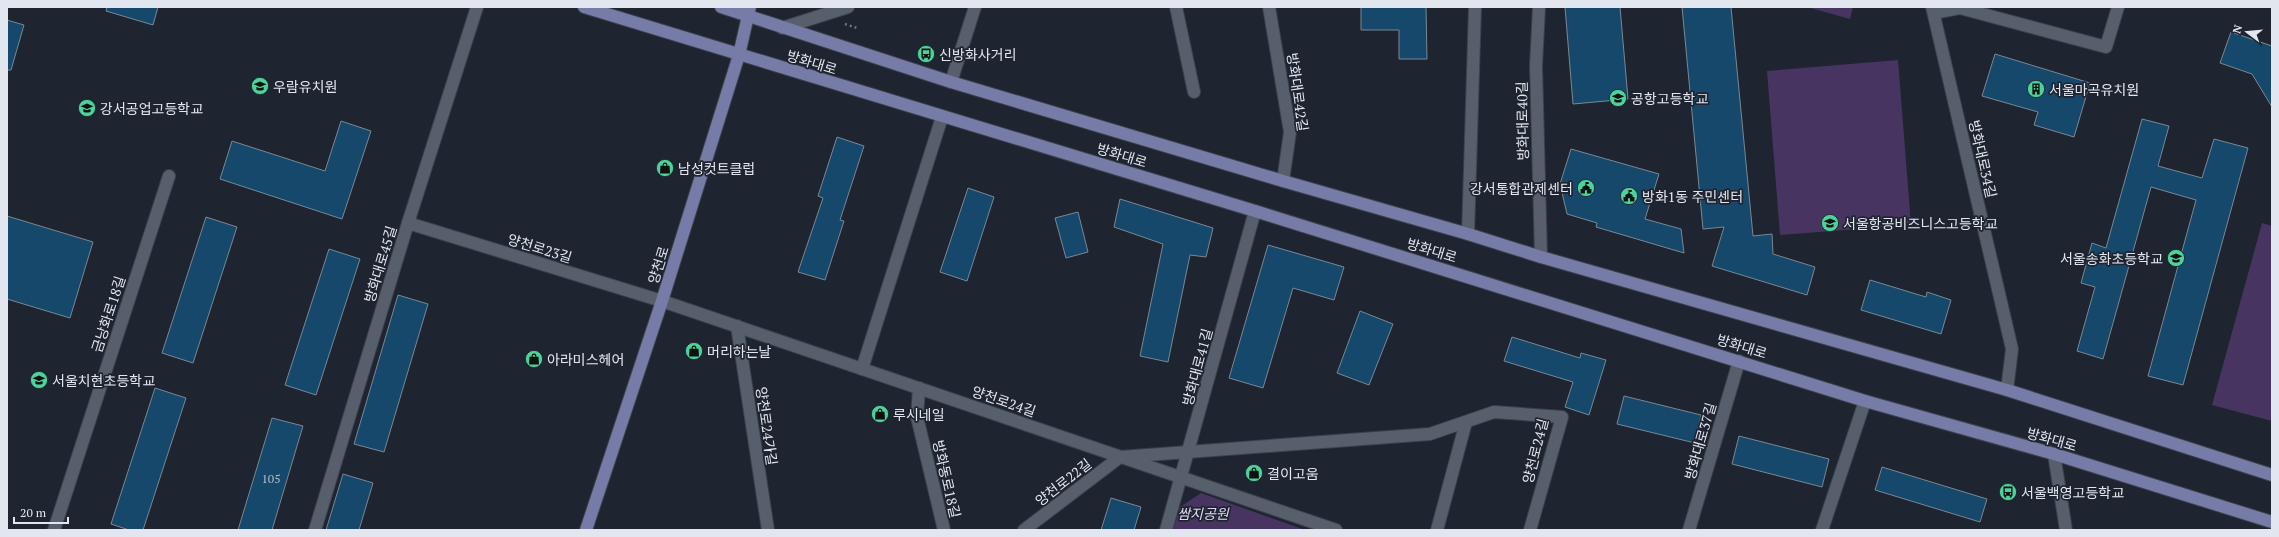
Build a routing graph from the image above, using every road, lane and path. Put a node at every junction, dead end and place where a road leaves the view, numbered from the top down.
1 (478, 7) edge
2 (584, 7) edge
3 (721, 7) edge
4 (848, 7) edge
5 (975, 7) edge
6 (1176, 7) edge
7 (1269, 7) edge
8 (1476, 7) edge
9 (1539, 7) edge
10 (2118, 7) edge
11 (1933, 10) edge
12 (750, 12) edge
13 (782, 28) junction
14 (739, 55) junction
15 (951, 82) junction
16 (1194, 92) dead end
17 (942, 117) junction
18 (168, 176) dead end
19 (1283, 182) junction
20 (1255, 211) junction
21 (408, 223) junction
22 (1468, 234) junction
23 (1541, 258) junction
24 (662, 301) junction
25 (737, 326) junction
26 (1739, 361) junction
27 (862, 369) junction
28 (919, 388) junction
29 (2007, 390) junction
30 (1865, 402) junction
31 (1466, 422) junction
32 (1190, 450) junction
33 (2054, 454) junction
34 (1120, 457) junction
35 (2272, 475) edge
36 (1182, 478) junction
37 (2272, 522) edge
38 (54, 530) edge
39 (315, 530) edge
40 (586, 530) edge
41 (768, 530) edge
42 (944, 530) edge
43 (1024, 530) edge
44 (1166, 530) edge
45 (1336, 530) edge
46 (1437, 530) edge
47 (1530, 530) edge
48 (1689, 530) edge
49 (1822, 530) edge
50 (2066, 530) edge

1 - 21 street, 방화대로45길
2 - 14 main road, 방화대로
3 - 12 main road, 방화대로
4 - 13 street
5 - 15 street
6 - 16 street
7 - 19 street, 방화대로42길
8 - 22 street, 방화대로
9 - 23 street, 방화대로40길
10 - 11 street
11 - 29 street, 방화대로34길
12 - 13 main road, 방화대로
12 - 14 main road, 양천로
13 - 15 main road, 방화대로
14 - 17 main road, 방화대로
14 - 24 main road, 양천로
15 - 19 main road, 방화대로
17 - 20 main road, 방화대로
17 - 27 street
18 - 38 street, 금낭화로18길
19 - 22 main road, 방화대로
20 - 26 main road, 방화대로
20 - 32 street, 방화대로41길
21 - 24 street, 양천로23길
21 - 39 street, 방화대로45길
22 - 23 main road, 방화대로
23 - 29 main road, 방화대로
24 - 25 street, 양천로24길
24 - 40 main road, 양천로
25 - 27 street, 양천로24길
25 - 41 street, 양천로24가길
26 - 30 main road, 방화대로
26 - 48 street, 방화대로37길
27 - 28 street, 양천로24길
28 - 34 street, 양천로24길
28 - 42 street, 방화동로18길
29 - 35 main road, 방화대로
30 - 33 main road, 방화대로
30 - 49 street
31 - 32 street
31 - 46 street
31 - 47 street, 양천로24길
32 - 34 street
32 - 36 street, 방화대로41길
33 - 37 main road, 방화대로
33 - 50 street
34 - 36 street, 양천로24길
34 - 43 street, 양천로22길
36 - 44 street, 방화대로41길
36 - 45 street, 양천로24길

